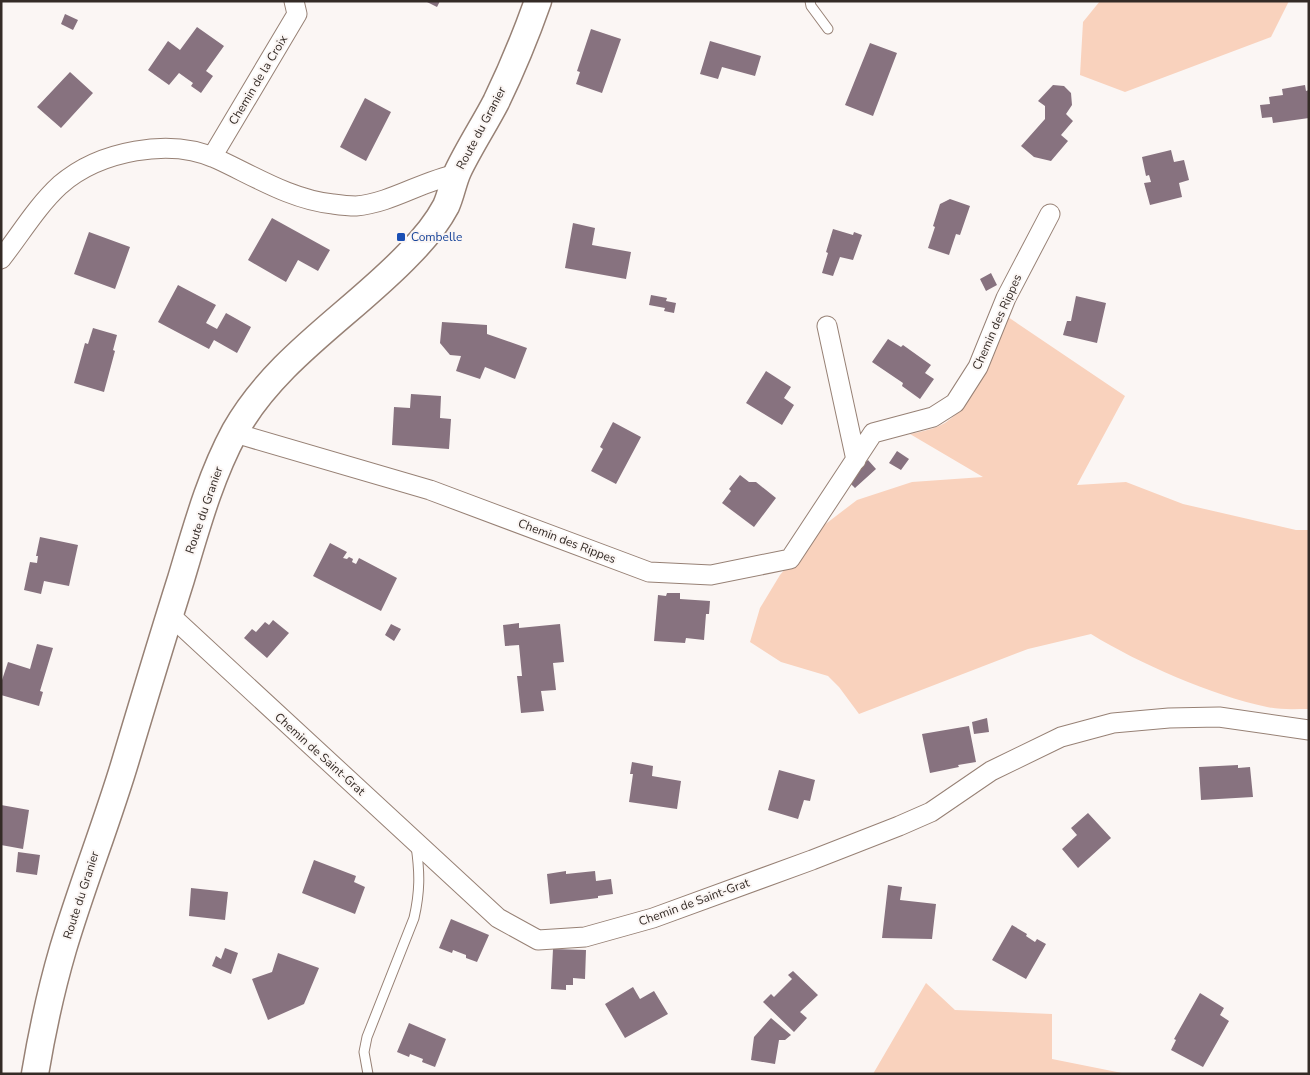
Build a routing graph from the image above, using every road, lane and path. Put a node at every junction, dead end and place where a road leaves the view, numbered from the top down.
1 (294, 1) edge
2 (538, 1) edge
3 (810, 1) edge
4 (828, 29) dead end
5 (212, 157) junction
6 (457, 174) junction
7 (1050, 214) dead end
8 (1, 259) edge
9 (826, 326) dead end
10 (235, 431) junction
11 (856, 460) junction
12 (170, 616) junction
13 (1309, 730) edge
14 (415, 840) junction
15 (35, 1074) edge
16 (368, 1074) edge

1 - 5 street, Chemin de la Croix
2 - 6 street, Route du Granier
3 - 4 lane
5 - 6 street
5 - 8 street
6 - 10 street, Route du Granier
7 - 11 street, Chemin des Rippes
9 - 11 street
10 - 11 street, Chemin des Rippes
10 - 12 street, Route du Granier
12 - 14 street, Chemin de Saint-Grat
12 - 15 street, Route du Granier
13 - 14 street, Chemin de Saint-Grat
14 - 16 lane

